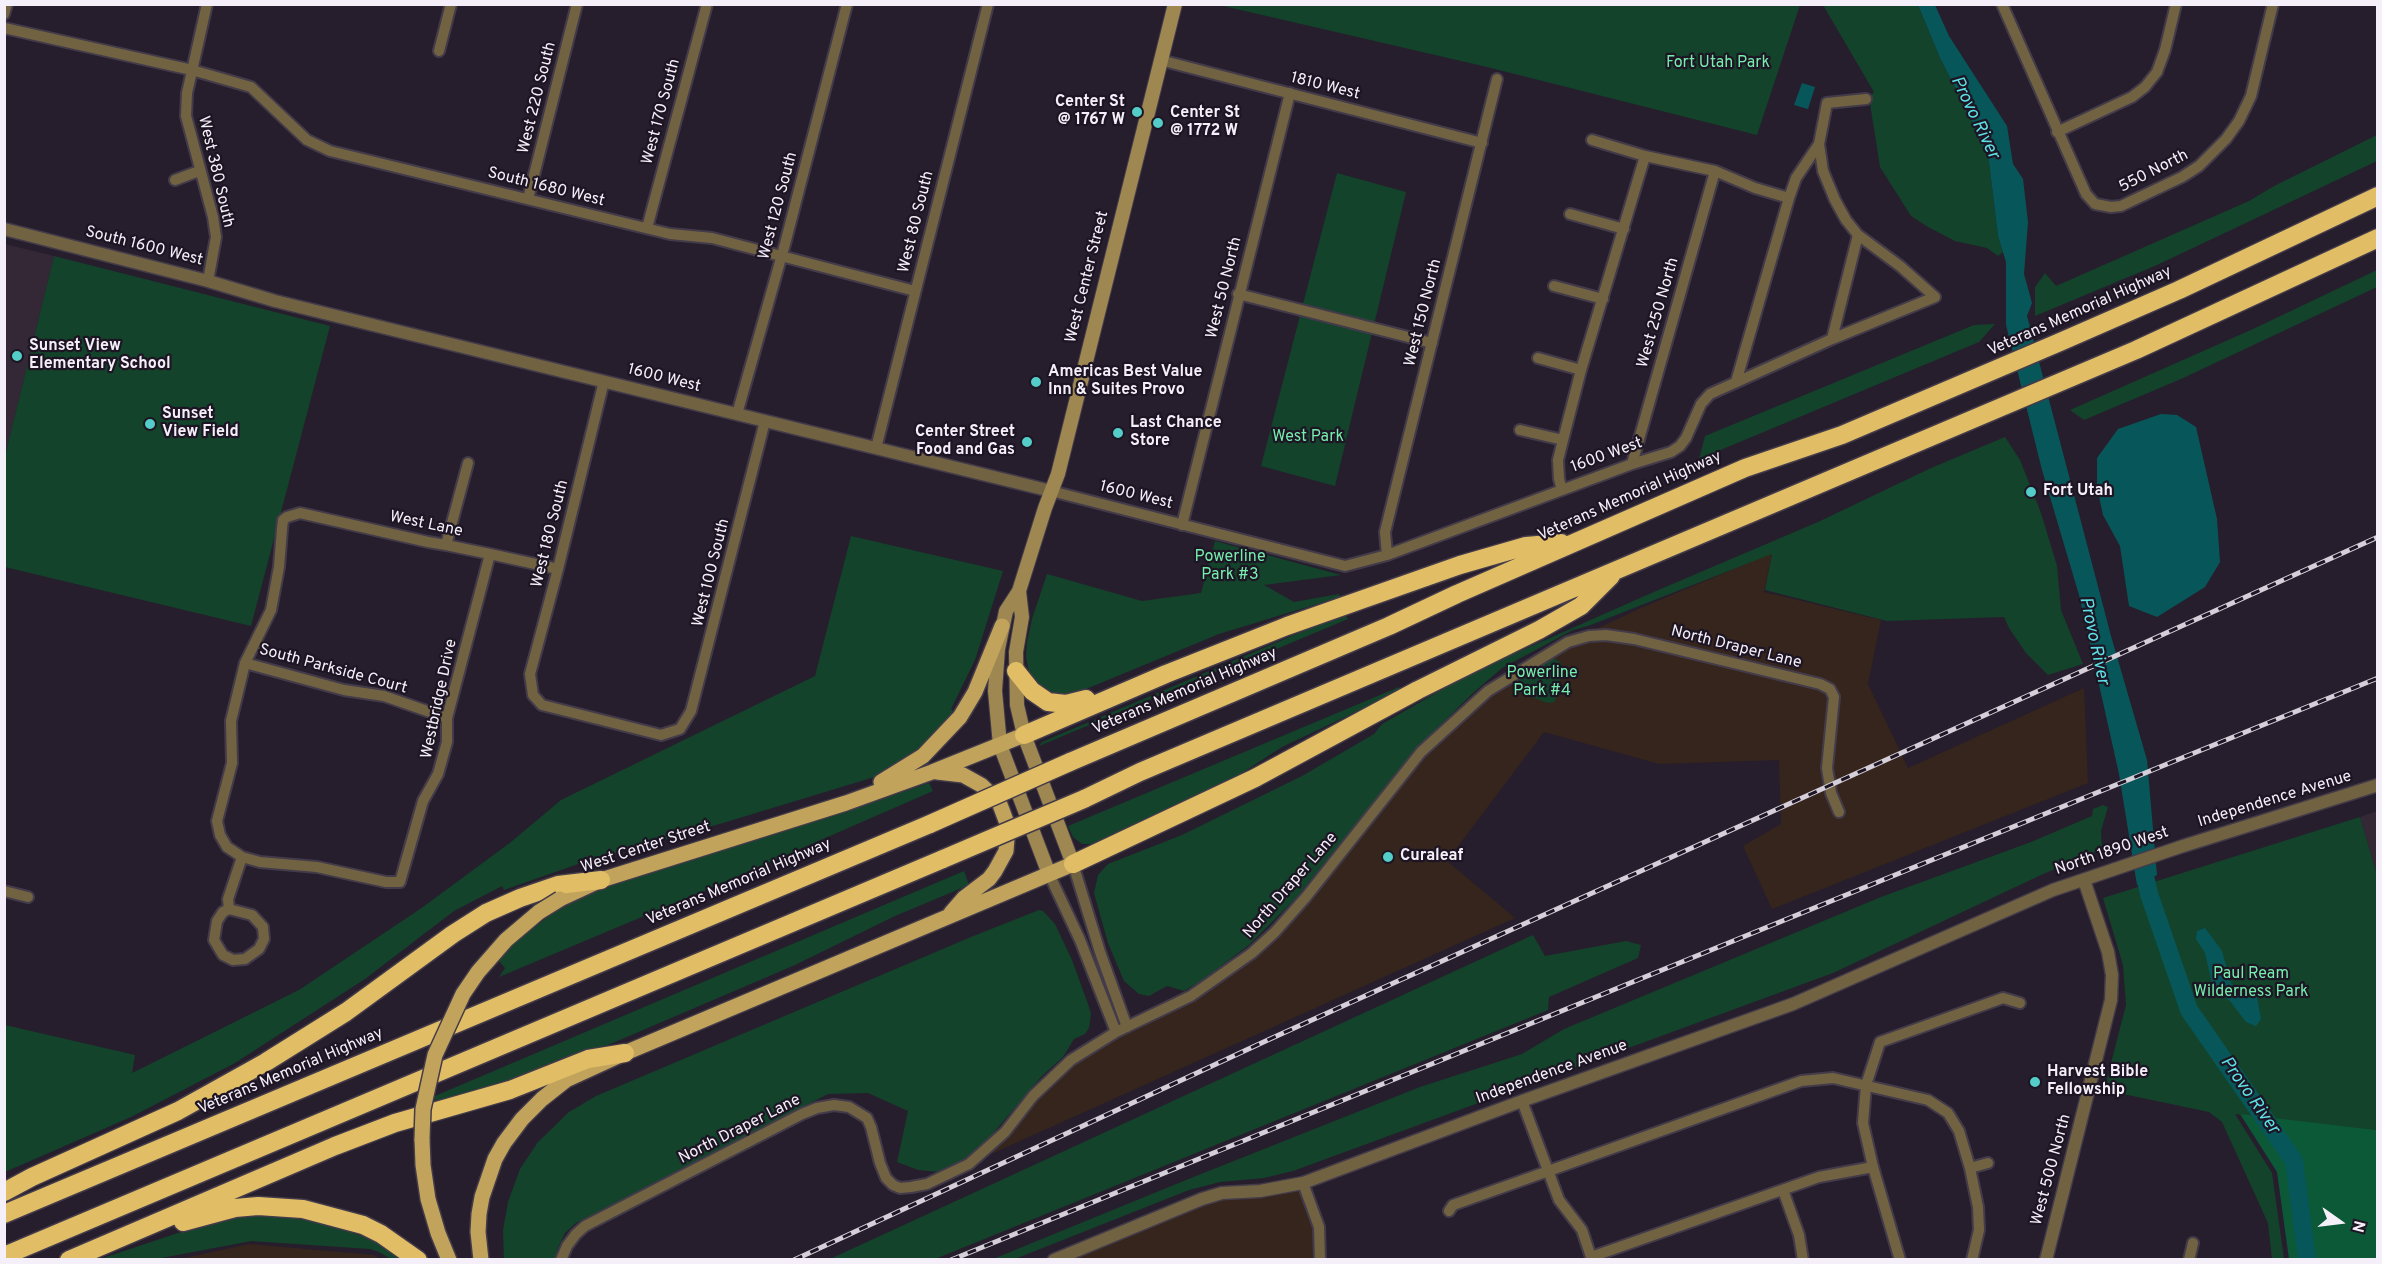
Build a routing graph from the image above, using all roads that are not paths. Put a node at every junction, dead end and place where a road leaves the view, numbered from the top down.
1 (7, 4) edge
2 (207, 4) edge
3 (451, 4) edge
4 (577, 4) edge
5 (707, 4) edge
6 (847, 4) edge
7 (988, 4) edge
8 (1175, 4) edge
9 (2001, 4) edge
10 (2176, 4) edge
11 (2272, 4) edge
12 (4, 14) edge
13 (4, 28) edge
14 (439, 51) dead end
15 (1160, 60) junction
16 (192, 70) junction
17 (1497, 80) dead end
18 (1290, 93) junction
19 (1866, 99) dead end
20 (2057, 132) junction
21 (1592, 140) dead end
22 (1482, 143) junction
23 (1819, 144) junction
24 (1645, 156) junction
25 (200, 171) junction
26 (1715, 171) junction
27 (175, 180) dead end
28 (2378, 196) edge
29 (1789, 198) junction
30 (528, 199) junction
31 (1570, 214) dead end
32 (647, 228) junction
33 (4, 229) edge
34 (1624, 229) junction
35 (1858, 235) junction
36 (2378, 238) edge
37 (781, 256) junction
38 (208, 280) junction
39 (1554, 286) dead end
40 (915, 291) junction
41 (1238, 294) junction
42 (1603, 299) junction
43 (275, 301) joint
44 (1832, 339) junction
45 (1432, 343) junction
46 (1538, 358) dead end
47 (1581, 370) junction
48 (604, 381) junction
49 (1736, 382) junction
50 (737, 414) junction
51 (765, 421) junction
52 (1520, 430) dead end
53 (1563, 440) junction
54 (876, 448) junction
55 (468, 463) dead end
56 (1632, 464) junction
57 (1562, 490) junction
58 (1051, 491) junction
59 (1182, 525) junction
60 (1578, 541) junction
61 (446, 545) junction
62 (490, 554) junction
63 (1387, 555) junction
64 (558, 569) junction
65 (1618, 569) junction
66 (1019, 591) junction
67 (1002, 626) junction
68 (245, 663) junction
69 (1016, 671) junction
70 (533, 695) joint
71 (1111, 697) junction
72 (447, 718) junction
73 (1024, 735) junction
74 (1000, 745) junction
75 (932, 772) junction
76 (2378, 785) edge
77 (846, 803) junction
78 (1839, 812) dead end
79 (2183, 846) joint
80 (242, 857) junction
81 (1073, 864) junction
82 (1049, 874) junction
83 (601, 880) junction
84 (2084, 880) junction
85 (2053, 890) joint
86 (4, 891) edge
87 (27, 897) dead end
88 (229, 909) junction
89 (949, 915) junction
90 (2020, 1003) dead end
91 (1127, 1027) junction
92 (1116, 1032) junction
93 (625, 1053) junction
94 (1866, 1085) junction
95 (1522, 1101) junction
96 (1988, 1163) dead end
97 (1874, 1167) junction
98 (1970, 1168) junction
99 (1549, 1170) junction
100 (1303, 1183) junction
101 (1783, 1190) junction
102 (4, 1192) edge
103 (1449, 1211) dead end
104 (4, 1214) edge
105 (2193, 1243) dead end
106 (92, 1250) junction
107 (4, 1256) edge
108 (1591, 1258) edge
109 (69, 1260) edge
110 (418, 1260) edge
111 (449, 1260) edge
112 (481, 1260) edge
113 (561, 1260) edge
114 (1054, 1260) edge
115 (1320, 1260) edge
116 (1803, 1260) edge
117 (1900, 1260) edge
118 (1972, 1260) edge
119 (2046, 1260) edge
120 (2189, 1260) edge

1 - 12 street
2 - 16 street
3 - 14 street
4 - 30 street, West 220 South
5 - 32 street, West 170 South
6 - 37 street, West 120 South
7 - 40 street, West 80 South
8 - 15 main road, West Center Street
9 - 20 street
10 - 20 street
11 - 20 street, 550 North
13 - 16 street, South 1680 West
15 - 18 street, 1810 West
15 - 58 main road, West Center Street
16 - 25 street, West 380 South
16 - 30 street, South 1680 West
17 - 22 street, West 150 North
18 - 22 street, 1810 West
18 - 41 street, West 50 North
19 - 23 street
21 - 24 street
22 - 45 street, West 150 North
23 - 29 street
23 - 35 street
24 - 26 street
24 - 34 street
25 - 27 street
25 - 38 street, West 380 South
26 - 29 street
26 - 56 street, West 250 North
28 - 60 highway, Veterans Memorial Highway
29 - 49 street
30 - 32 street, South 1680 West
31 - 34 street
32 - 37 street, South 1680 West
33 - 38 street, South 1600 West
34 - 42 street
35 - 44 street
35 - 44 street, 1600 West
36 - 65 highway
37 - 40 street, South 1680 West
37 - 50 street, West 120 South
38 - 43 street, South 1600 West
39 - 42 street
40 - 54 street, West 80 South
41 - 45 street
41 - 59 street, West 50 North
42 - 47 street
43 - 48 street, 1600 West
44 - 49 street, 1600 West
45 - 63 street, West 150 North
46 - 47 street
47 - 53 street
48 - 50 street, 1600 West
48 - 64 street, West 180 South
49 - 56 street, 1600 West
50 - 51 street, 1600 West
51 - 54 street, 1600 West
51 - 70 street, West 100 South
52 - 53 street
53 - 57 street
54 - 58 street, 1600 West
55 - 61 street
56 - 57 street, 1600 West
57 - 63 street, 1600 West
58 - 59 street, 1600 West
58 - 66 main road, West Center Street
59 - 63 street, 1600 West
60 - 71 highway
60 - 104 highway, Veterans Memorial Highway, bridge
61 - 62 street, West Lane
61 - 68 street, West Lane
62 - 64 street, West Lane
62 - 72 street, Westbridge Drive
64 - 70 street, West 180 South
65 - 81 highway
65 - 107 highway, bridge
66 - 67 main road, West Center Street
66 - 69 main road, West Center Street
67 - 74 main road, West Center Street
67 - 77 main road
68 - 72 street, South Parkside Court
68 - 80 street
69 - 71 highway
69 - 73 main road, West Center Street
71 - 73 highway
72 - 80 street, Westbridge Drive
73 - 74 main road, West Center Street
73 - 81 main road, West Center Street
74 - 75 main road, West Center Street
74 - 82 main road, West Center Street
75 - 77 main road, West Center Street
75 - 89 main road
76 - 79 street, Independence Avenue
77 - 83 main road, West Center Street
78 - 91 street, North Draper Lane
79 - 84 street, North 1890 West
80 - 88 street
81 - 82 main road
81 - 91 street, West Center Street
82 - 89 main road
82 - 92 street, West Center Street
83 - 102 highway
83 - 111 main road, West Center Street, bridge
84 - 85 street, North 1890 West
84 - 119 street, West 500 North
85 - 95 street, Independence Avenue
86 - 87 street
88 - 88 street
89 - 93 main road
90 - 94 street
91 - 92 street, North Draper Lane
92 - 113 street, North Draper Lane
93 - 106 highway
93 - 112 main road
94 - 97 street
94 - 98 street
94 - 99 street
95 - 99 street
95 - 100 street, Independence Avenue
96 - 98 street
97 - 101 street
97 - 117 street
98 - 118 street
99 - 103 street
99 - 108 street
100 - 114 street, Independence Avenue
100 - 115 street
101 - 108 street
101 - 116 street
105 - 120 street
106 - 109 highway
106 - 110 highway

